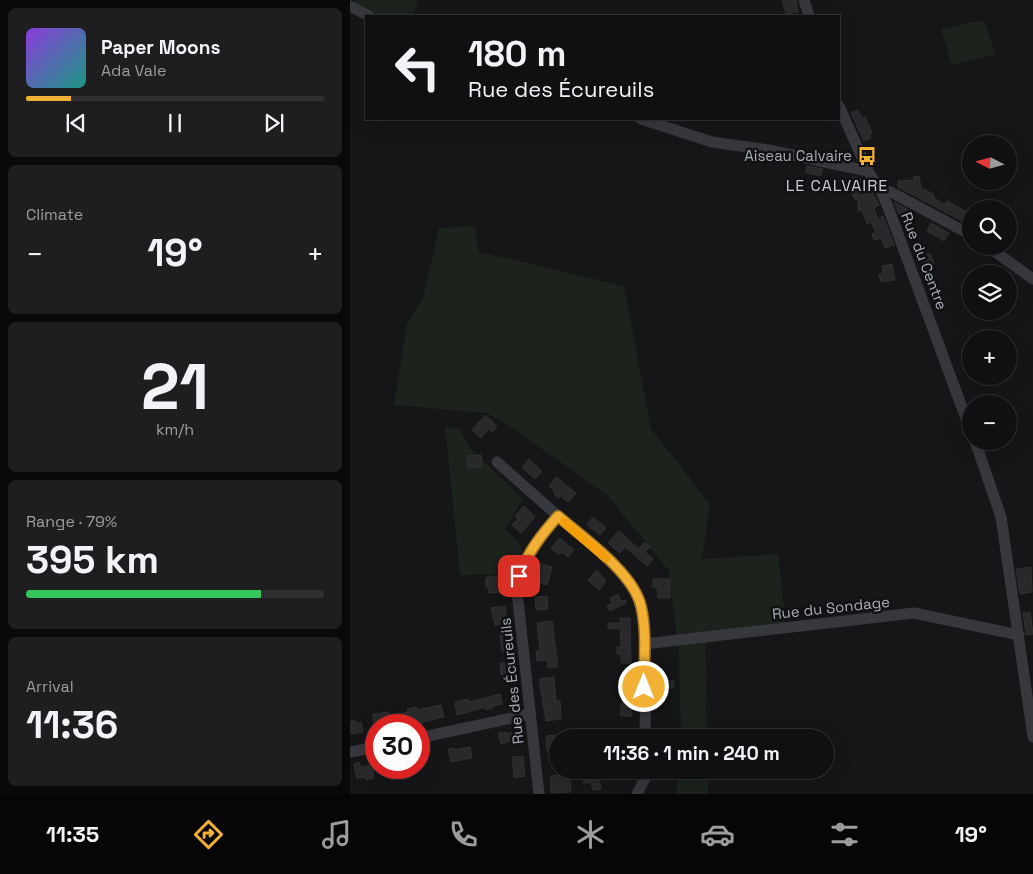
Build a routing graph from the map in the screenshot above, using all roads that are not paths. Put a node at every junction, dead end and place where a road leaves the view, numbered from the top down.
1 (804, 0) edge
2 (350, 6) edge
3 (367, 15) edge
4 (809, 15) edge
5 (840, 108) edge
6 (644, 120) edge
7 (868, 171) junction
8 (881, 191) junction
9 (962, 230) edge
10 (1000, 255) edge
11 (1033, 279) edge
12 (962, 407) edge
13 (978, 450) edge
14 (497, 462) dead end
15 (558, 516) junction
16 (1019, 635) junction
17 (644, 644) junction
18 (530, 714) junction
19 (645, 729) edge
20 (430, 736) edge
21 (1033, 737) edge
22 (365, 749) edge
23 (350, 752) edge
24 (645, 779) edge
25 (539, 794) edge
26 (637, 794) edge

1 - 4 street
2 - 3 street
5 - 7 street, Rue du Centre
6 - 7 street
7 - 8 street, Rue du Centre
8 - 9 street
8 - 12 street, Rue du Centre
10 - 11 street
13 - 16 street
14 - 15 street
15 - 17 street
15 - 18 street, Rue des Écureuils
16 - 17 street, Rue du Sondage
16 - 21 street
17 - 19 street
18 - 20 street
18 - 25 street, Rue des Écureuils
22 - 23 street
24 - 26 street

